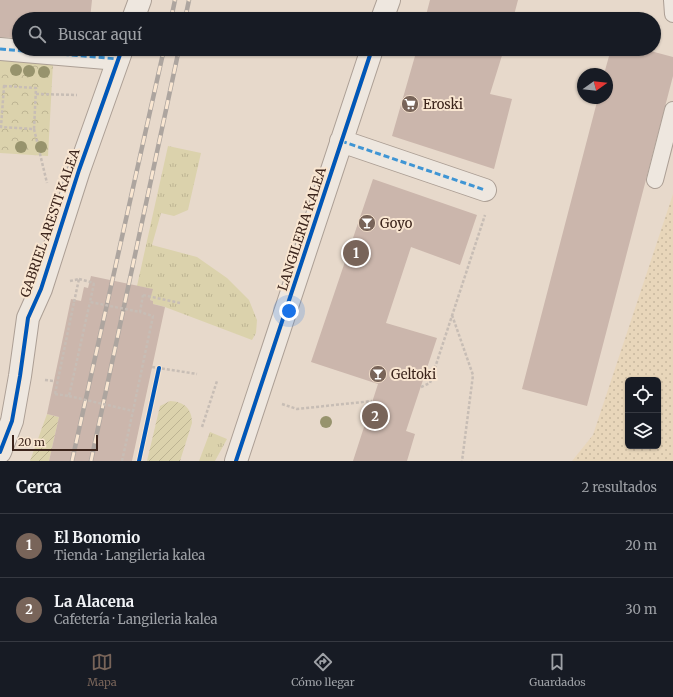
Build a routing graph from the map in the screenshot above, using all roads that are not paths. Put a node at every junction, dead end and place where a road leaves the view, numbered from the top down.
1 (140, 0) edge
2 (389, 0) edge
3 (672, 0) edge
4 (136, 12) edge
5 (385, 12) edge
6 (673, 14) edge
7 (0, 49) edge
8 (12, 50) edge
9 (119, 56) edge
10 (370, 56) edge
11 (673, 110) edge
12 (341, 141) junction
13 (655, 180) dead end
14 (486, 190) road end
15 (0, 452) edge
16 (236, 461) edge

1 - 4 street
2 - 5 street
3 - 6 lane
7 - 8 street, GABRIEL ARESTI KALEA
9 - 15 street, GABRIEL ARESTI KALEA
10 - 12 street, LANGILERIA KALEA
11 - 13 lane
12 - 14 street
12 - 16 street, LANGILERIA KALEA

